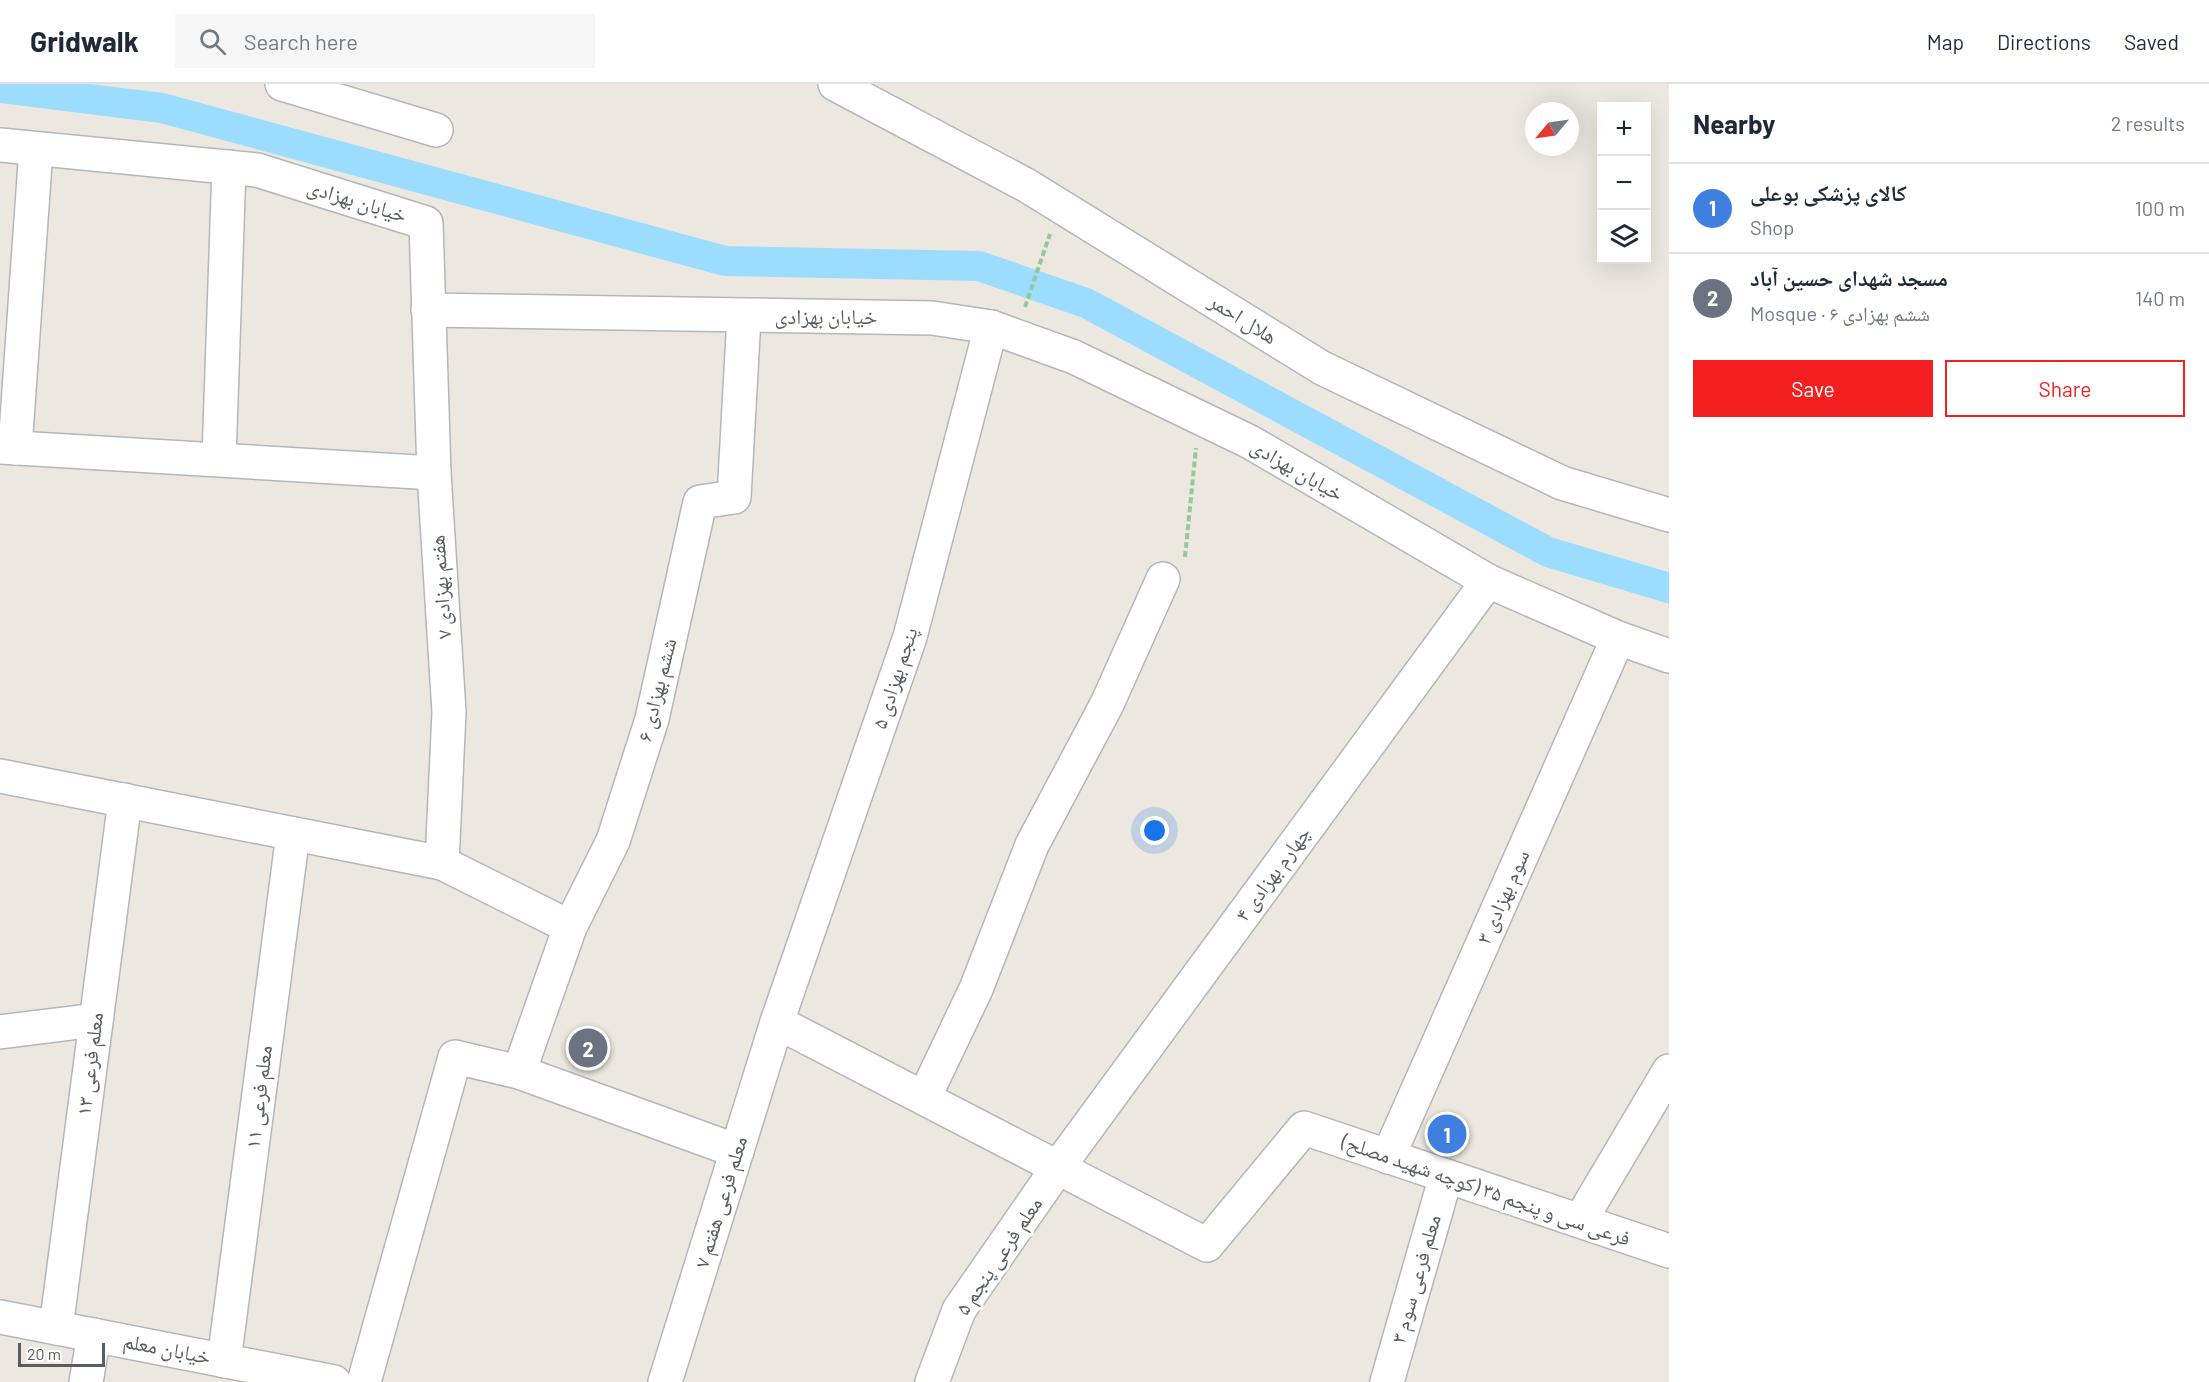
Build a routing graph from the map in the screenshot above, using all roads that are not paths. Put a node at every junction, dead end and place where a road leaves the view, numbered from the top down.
1 (282, 84) edge
2 (835, 84) edge
3 (436, 130) dead end
4 (0, 145) edge
5 (36, 148) junction
6 (229, 167) junction
7 (428, 310) junction
8 (744, 317) junction
9 (1003, 332) junction
10 (7, 447) edge
11 (219, 458) junction
12 (434, 473) junction
13 (1669, 515) edge
14 (1162, 579) road end
15 (1488, 582) junction
16 (1618, 638) junction
17 (1669, 656) edge
18 (0, 776) edge
19 (125, 800) junction
20 (293, 834) junction
21 (442, 863) junction
22 (570, 927) junction
23 (96, 1020) junction
24 (777, 1022) junction
25 (0, 1032) edge
26 (1669, 1071) edge
27 (519, 1072) junction
28 (924, 1098) junction
29 (737, 1151) junction
30 (1388, 1157) junction
31 (1059, 1166) junction
32 (1446, 1176) junction
33 (1581, 1221) junction
34 (1669, 1251) edge
35 (0, 1317) edge
36 (56, 1328) junction
37 (94, 1335) junction
38 (224, 1361) junction
39 (86, 1382) edge
40 (334, 1382) edge
41 (364, 1382) edge
42 (665, 1382) edge
43 (932, 1382) edge
44 (1387, 1382) edge

1 - 3 street
2 - 13 street, هلال احمر
4 - 5 street, خیابان بهزادی
5 - 6 street, خیابان بهزادی
5 - 10 street
6 - 7 street, خیابان بهزادی
6 - 11 street
7 - 8 street, خیابان بهزادی
7 - 12 street, هفتم بهزادی ۷
8 - 9 street, خیابان بهزادی
8 - 22 street, ششم بهزادی ۶
9 - 15 street, خیابان بهزادی
9 - 24 street, پنجم بهزادی ۵
10 - 11 street
11 - 12 street
12 - 21 street, هفتم بهزادی ۷
14 - 28 street
15 - 16 street, خیابان بهزادی
15 - 31 street, چهارم بهزادی ۴
16 - 17 street, خیابان بهزادی
16 - 30 street, سوم بهزادی ۳
18 - 19 street
19 - 20 street
19 - 23 street, معلم فرعی ۱۳
20 - 21 street
20 - 38 street, معلم فرعی ۱۱
21 - 22 street
22 - 27 street, ششم بهزادی ۶
23 - 25 street
23 - 36 street, معلم فرعی ۱۳
24 - 28 street
24 - 29 street, معلم فرعی هفتم ۷
26 - 33 street
27 - 29 street
27 - 41 street
28 - 31 street
29 - 42 street, معلم فرعی هفتم ۷
30 - 31 street, فرعی سی و پنجم ۳۵ (کوچه شهید مصلح)
30 - 32 street, فرعی سی و پنجم ۳۵ (کوچه شهید مصلح)
31 - 43 street, معلم فرعی پنجم ۵
32 - 33 street, فرعی سی و پنجم ۳۵ (کوچه شهید مصلح)
32 - 44 street, معلم فرعی سوم ۳
33 - 34 street, فرعی سی و پنجم ۳۵ (کوچه شهید مصلح)
35 - 36 street, خیابان معلم
36 - 37 street, خیابان معلم
37 - 38 street, خیابان معلم
37 - 39 street
38 - 40 street, خیابان معلم

